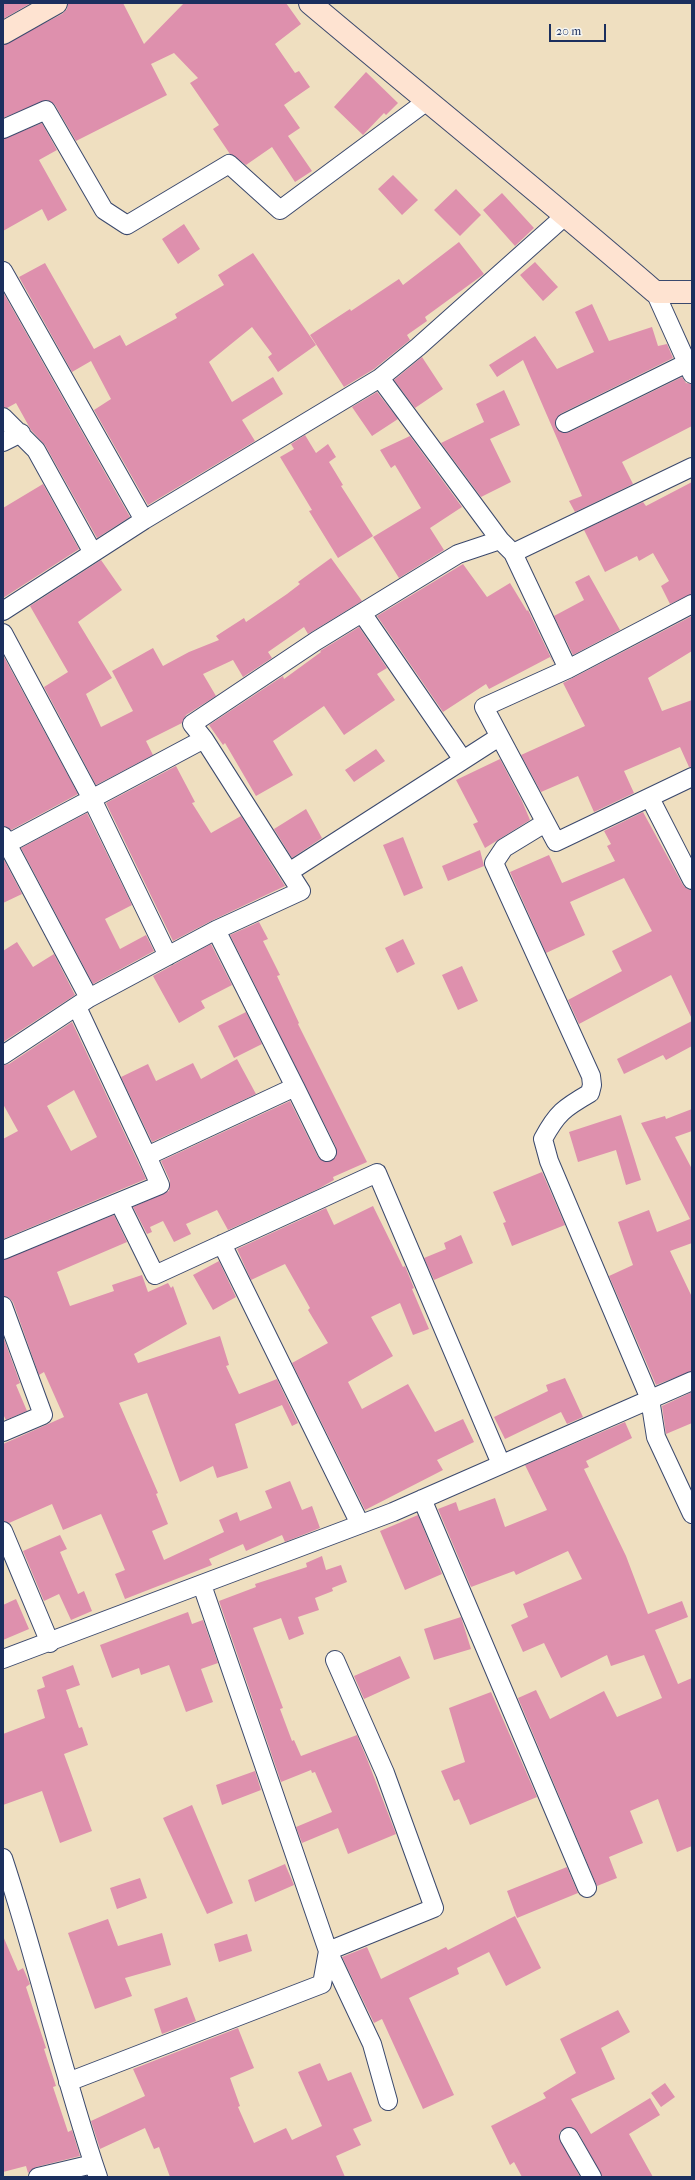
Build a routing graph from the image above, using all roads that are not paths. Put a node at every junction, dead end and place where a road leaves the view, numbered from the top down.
1 (56, 3) edge
2 (310, 3) edge
3 (3, 33) edge
4 (427, 101) junction
5 (3, 129) edge
6 (566, 215) junction
7 (3, 271) edge
8 (655, 292) junction
9 (692, 292) edge
10 (689, 369) edge
11 (380, 378) junction
12 (3, 417) edge
13 (565, 422) dead end
14 (20, 433) junction
15 (3, 442) edge
16 (692, 467) edge
17 (144, 520) junction
18 (500, 540) junction
19 (93, 553) junction
20 (513, 553) junction
21 (692, 604) edge
22 (3, 611) edge
23 (362, 613) junction
24 (3, 633) edge
25 (568, 669) junction
26 (499, 737) junction
27 (204, 739) junction
28 (463, 760) junction
29 (692, 778) edge
30 (650, 798) junction
31 (92, 799) junction
32 (545, 823) junction
33 (5, 840) edge
34 (289, 872) junction
35 (692, 880) edge
36 (216, 930) junction
37 (168, 956) junction
38 (83, 1002) junction
39 (3, 1055) edge
40 (294, 1087) junction
41 (327, 1152) dead end
42 (147, 1156) junction
43 (120, 1202) junction
44 (222, 1244) junction
45 (3, 1250) edge
46 (3, 1306) edge
47 (692, 1381) edge
48 (650, 1399) junction
49 (3, 1432) edge
50 (501, 1464) junction
51 (422, 1498) junction
52 (692, 1514) edge
53 (360, 1524) junction
54 (3, 1531) edge
55 (202, 1585) junction
56 (50, 1643) junction
57 (3, 1659) edge
58 (335, 1660) dead end
59 (3, 1858) edge
60 (587, 1888) dead end
61 (328, 1951) junction
62 (68, 2082) junction
63 (388, 2101) dead end
64 (569, 2137) dead end
65 (96, 2170) edge
66 (38, 2177) edge
67 (592, 2177) edge

1 - 3 street
2 - 4 street
4 - 5 street
4 - 6 street
6 - 8 street
6 - 11 street
7 - 17 street
8 - 9 street
8 - 10 street
10 - 13 street
11 - 17 street
11 - 18 street
12 - 14 street
14 - 15 street
14 - 19 street
16 - 20 street
17 - 19 street
18 - 20 street
18 - 23 street
19 - 22 street
20 - 25 street
21 - 25 street
23 - 27 street
23 - 28 street
24 - 31 street
25 - 26 street
26 - 28 street
26 - 32 street
27 - 31 street
27 - 34 street
28 - 34 street
29 - 30 street
30 - 32 street
30 - 35 street
31 - 33 street
31 - 37 street
32 - 48 street
33 - 38 street
34 - 36 street
36 - 37 street
36 - 40 street
37 - 38 street
38 - 39 street
38 - 42 street
40 - 41 street
40 - 42 street
42 - 43 street
43 - 44 street
43 - 45 street
44 - 50 street
44 - 53 street
46 - 49 street
47 - 48 street
48 - 50 street
48 - 52 street
50 - 51 street
51 - 53 street
51 - 60 street
53 - 55 street
54 - 56 street
55 - 56 street
55 - 61 street
56 - 57 street
58 - 61 street
59 - 62 street
61 - 62 street
61 - 63 street
62 - 65 street
64 - 67 street
65 - 66 street

